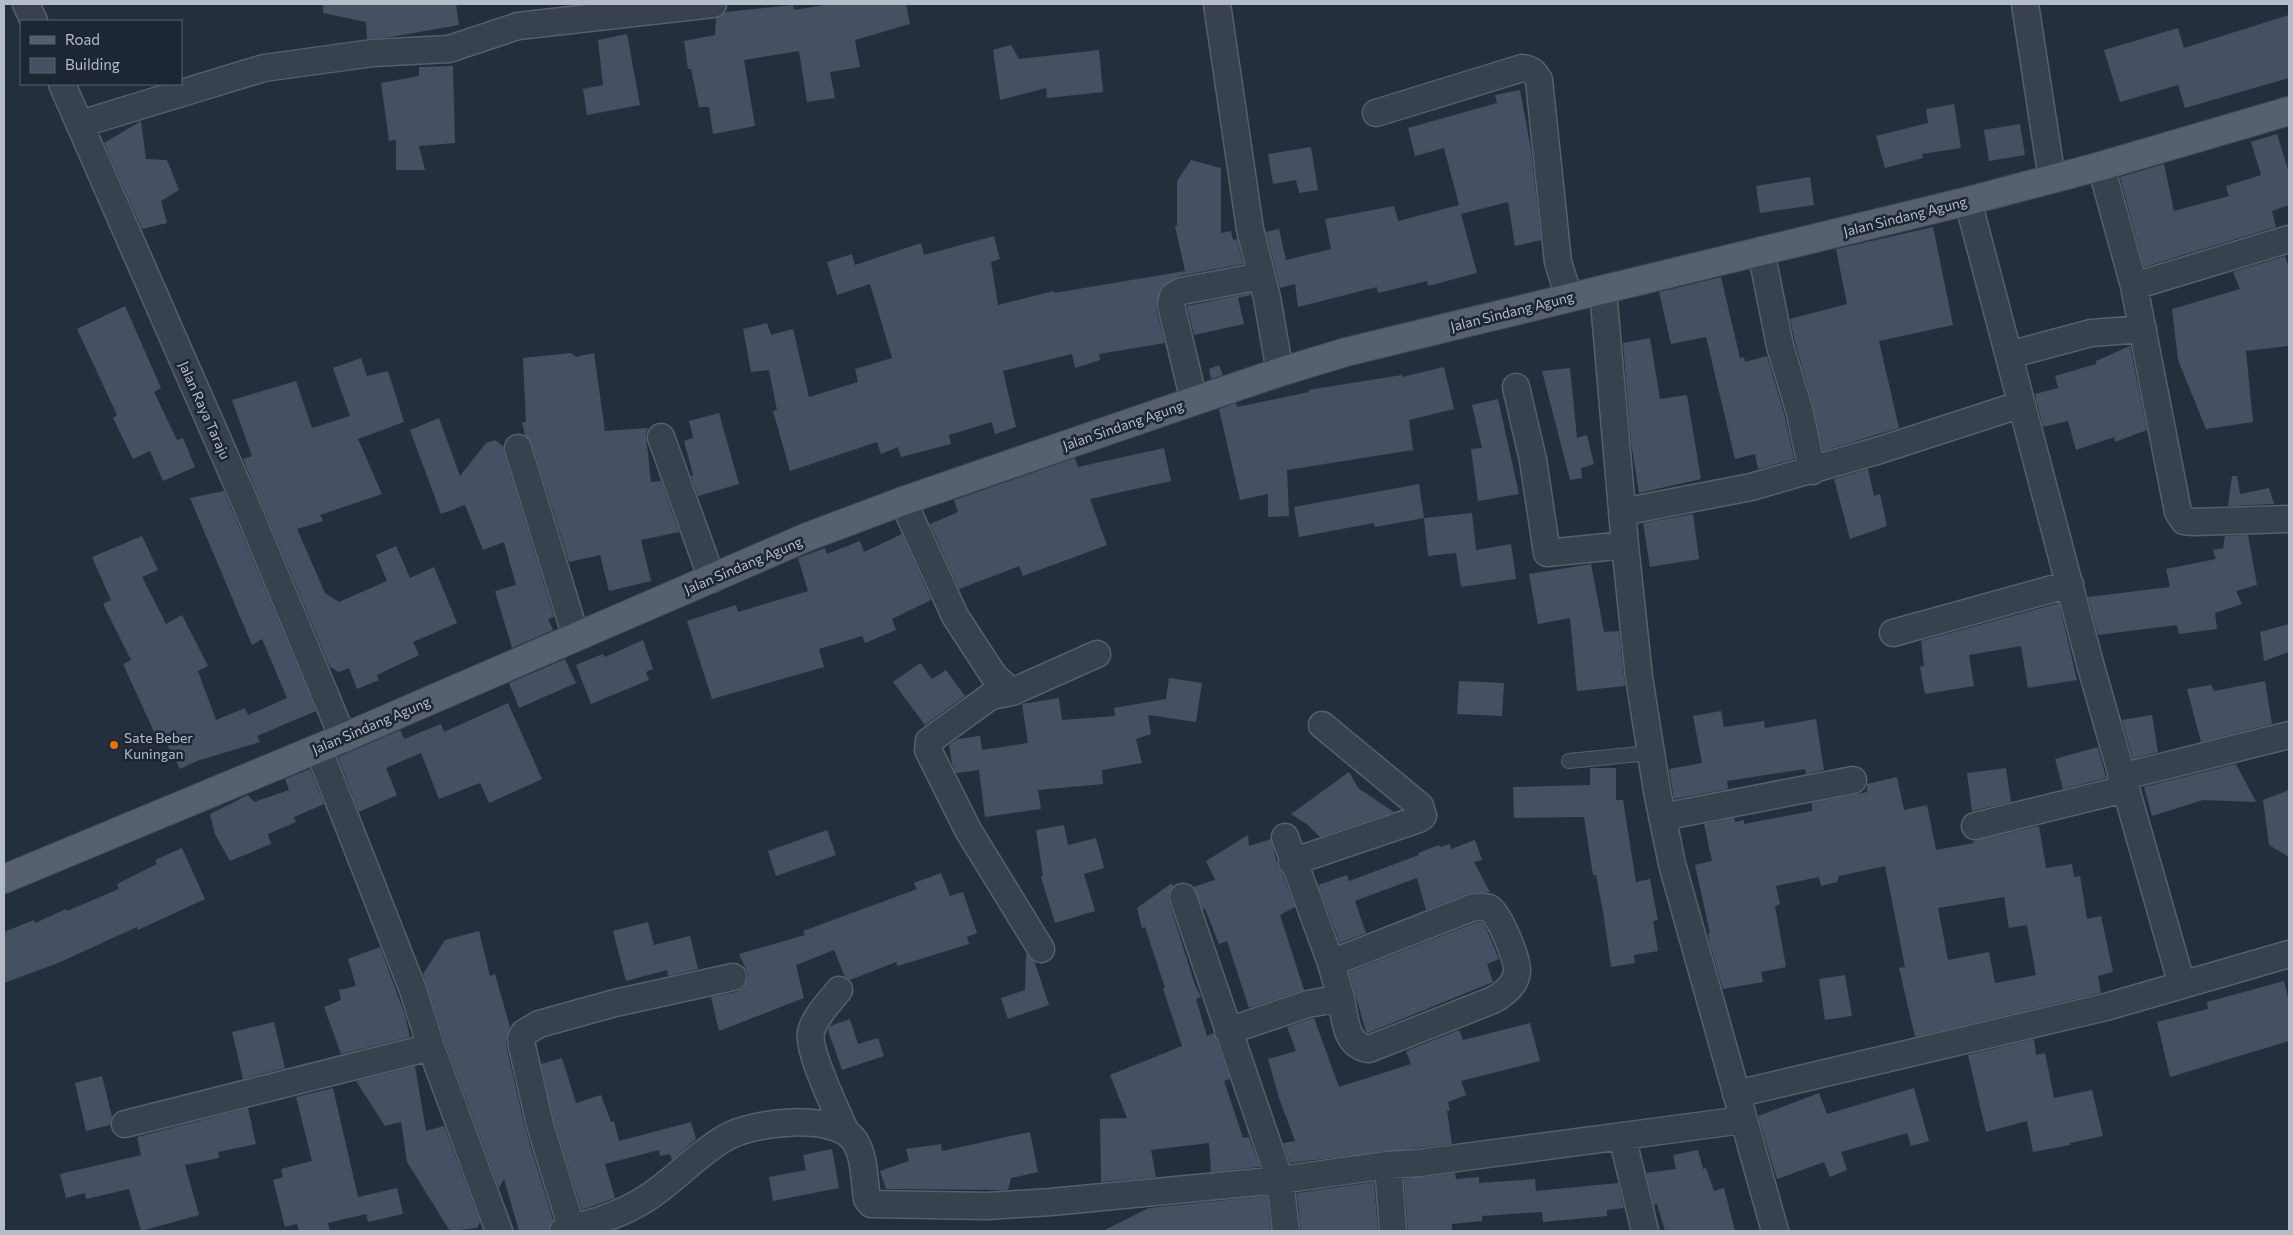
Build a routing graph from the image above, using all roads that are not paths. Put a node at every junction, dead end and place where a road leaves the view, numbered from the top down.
1 (26, 4) edge
2 (713, 4) edge
3 (1217, 4) edge
4 (2025, 4) edge
5 (34, 20) edge
6 (62, 85) edge
7 (2289, 111) edge
8 (1376, 113) dead end
9 (80, 124) junction
10 (2101, 166) junction
11 (2052, 179) junction
12 (1968, 201) junction
13 (2289, 239) edge
14 (1761, 251) junction
15 (1261, 276) junction
16 (2134, 286) junction
17 (1603, 290) junction
18 (1569, 297) junction
19 (2143, 329) junction
20 (2009, 355) junction
21 (1280, 372) junction
22 (1516, 387) dead end
23 (1194, 401) junction
24 (2022, 404) junction
25 (661, 437) dead end
26 (518, 448) dead end
27 (1812, 471) junction
28 (903, 502) junction
29 (1622, 512) junction
30 (2289, 519) edge
31 (1625, 545) junction
32 (712, 579) junction
33 (2070, 584) junction
34 (1893, 633) dead end
35 (576, 637) junction
36 (1097, 654) dead end
37 (1012, 692) junction
38 (1322, 725) dead end
39 (2289, 735) edge
40 (343, 738) junction
41 (318, 748) junction
42 (1650, 753) junction
43 (1569, 761) dead end
44 (1853, 780) dead end
45 (2123, 783) junction
46 (1662, 817) junction
47 (1975, 826) dead end
48 (1285, 837) dead end
49 (1292, 862) junction
50 (4, 879) edge
51 (1183, 897) dead end
52 (1041, 949) dead end
53 (2289, 954) edge
54 (1331, 964) junction
55 (732, 977) dead end
56 (2182, 985) junction
57 (838, 990) dead end
58 (1341, 998) junction
59 (1228, 1031) junction
60 (431, 1047) junction
61 (1736, 1094) junction
62 (1743, 1120) junction
63 (125, 1124) dead end
64 (845, 1132) junction
65 (1622, 1136) junction
66 (1388, 1165) junction
67 (1280, 1180) junction
68 (567, 1230) edge
69 (497, 1231) edge
70 (1286, 1231) edge
71 (1392, 1231) edge
72 (1645, 1231) edge
73 (1776, 1231) edge

1 - 5 street
2 - 9 street
3 - 15 street
4 - 11 street
6 - 9 street, Jalan Raya Taraju
7 - 10 main road, Jalan Sindang Agung
8 - 18 street
9 - 40 street, Jalan Raya Taraju
10 - 11 main road, Jalan Sindang Agung
10 - 16 street
11 - 12 main road, Jalan Sindang Agung
12 - 14 main road, Jalan Sindang Agung
12 - 20 street
13 - 16 street
14 - 17 main road, Jalan Sindang Agung
14 - 27 street
15 - 21 street
15 - 23 street
16 - 19 street
17 - 18 main road, Jalan Sindang Agung
17 - 29 street
18 - 21 main road, Jalan Sindang Agung
19 - 20 street
19 - 30 street
20 - 24 street
21 - 23 main road, Jalan Sindang Agung
22 - 31 street
23 - 28 main road, Jalan Sindang Agung
24 - 27 street
24 - 33 street
25 - 32 street
26 - 35 street
27 - 29 street
28 - 32 main road, Jalan Sindang Agung
28 - 37 street
29 - 31 street
31 - 42 street
32 - 35 main road, Jalan Sindang Agung
33 - 34 street
33 - 45 street
35 - 40 main road, Jalan Sindang Agung
36 - 37 street
37 - 52 street
38 - 49 street
39 - 45 street
40 - 41 main road, Jalan Sindang Agung
41 - 50 main road, Jalan Sindang Agung
41 - 60 street
42 - 43 lane
42 - 46 street
44 - 46 street
45 - 47 street
45 - 56 street
46 - 61 street
48 - 49 street
49 - 54 street
51 - 59 street
53 - 56 street
54 - 58 street
54 - 58 street
55 - 68 street
56 - 61 street
57 - 64 street
58 - 59 street
59 - 67 street
60 - 63 street
60 - 69 street
61 - 62 street
62 - 65 street
62 - 73 street
64 - 67 street
64 - 68 street
65 - 66 street
65 - 72 street
66 - 67 street
66 - 71 street
67 - 70 street

